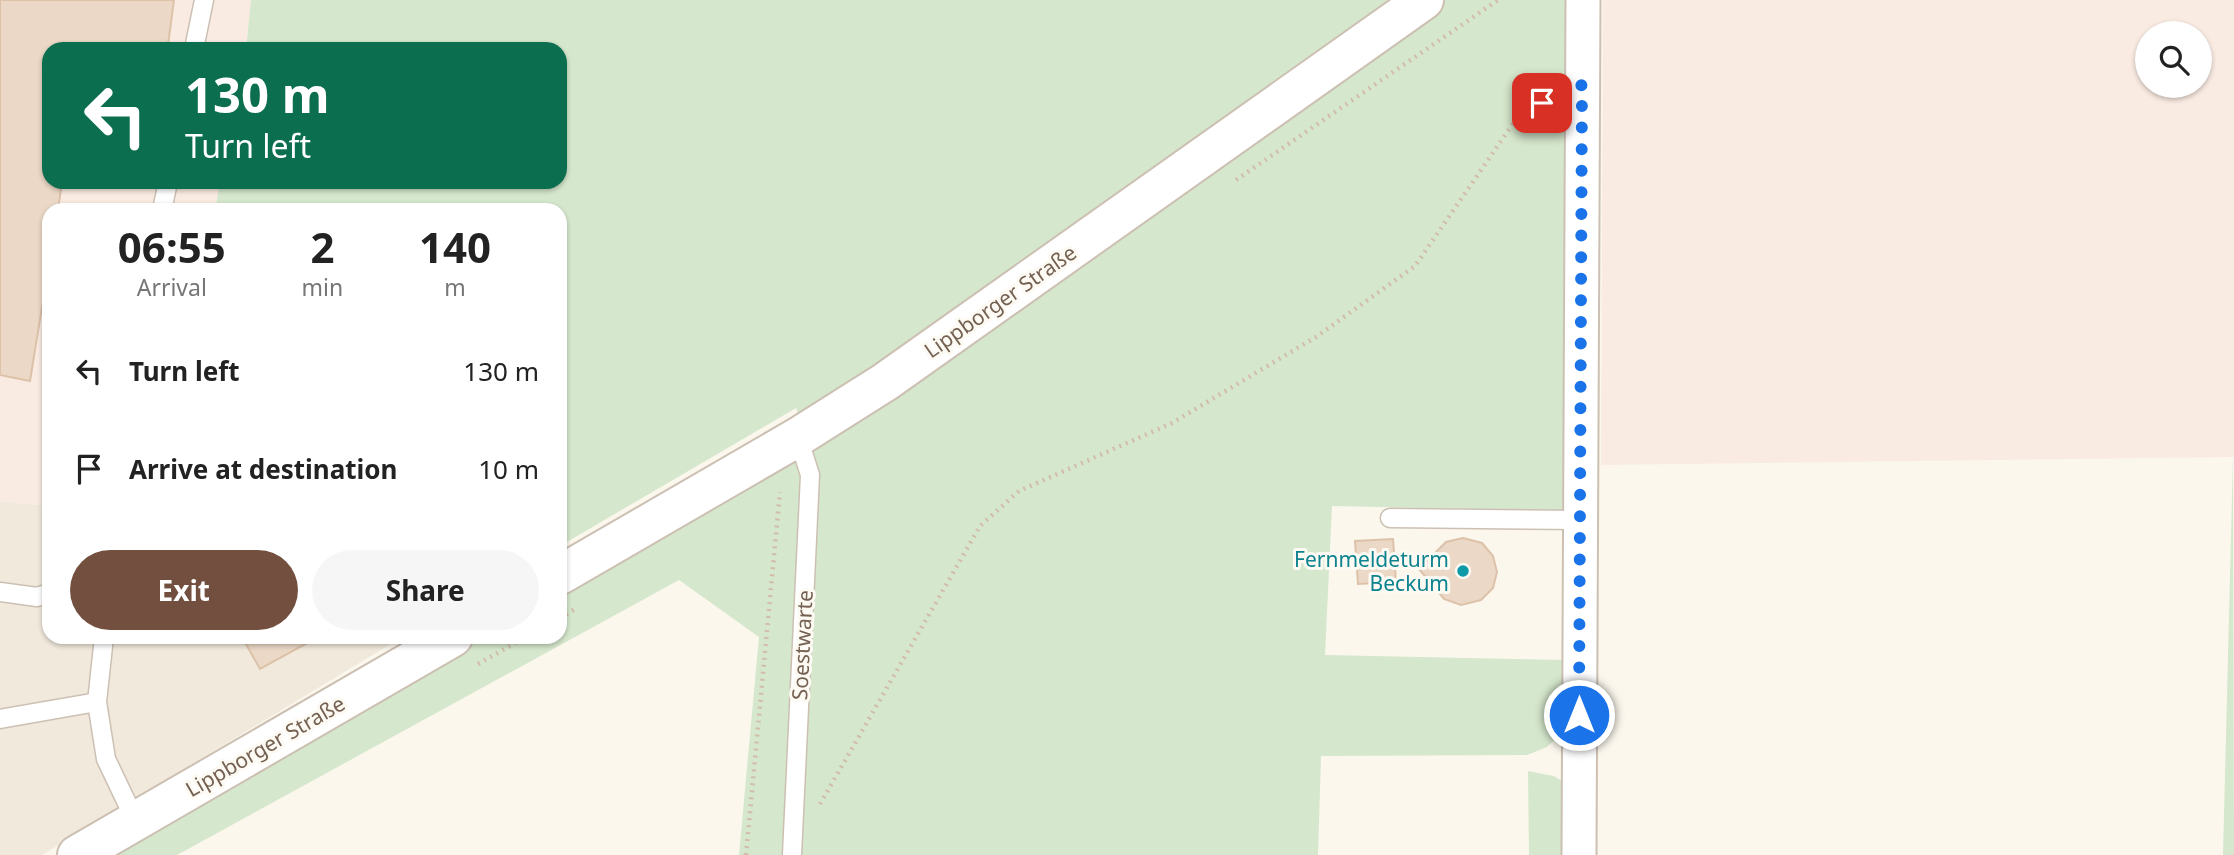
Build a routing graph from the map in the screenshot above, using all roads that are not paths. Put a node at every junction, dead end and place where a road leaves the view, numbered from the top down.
1 (204, 0) edge
2 (1424, 0) edge
3 (1583, 0) edge
4 (195, 42) edge
5 (798, 437) junction
6 (1390, 518) dead end
7 (1580, 520) junction
8 (567, 571) edge
9 (0, 592) edge
10 (42, 595) edge
11 (103, 644) edge
12 (441, 644) edge
13 (97, 702) junction
14 (0, 719) edge
15 (135, 822) junction
16 (77, 855) edge
17 (792, 855) edge
18 (1579, 855) edge

1 - 4 lane
2 - 5 street, Lippborger Straße
3 - 7 street
5 - 8 street, Lippborger Straße
5 - 17 lane, Soestwarte
6 - 7 lane
7 - 18 street
9 - 10 lane
11 - 13 lane
12 - 15 street, Lippborger Straße
13 - 14 lane
13 - 15 lane
15 - 16 street, Lippborger Straße

